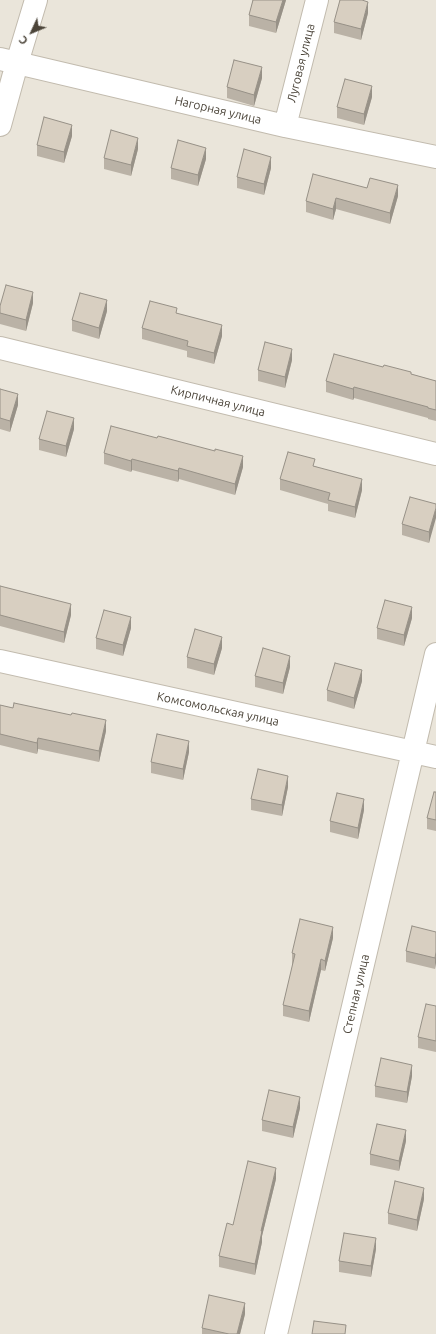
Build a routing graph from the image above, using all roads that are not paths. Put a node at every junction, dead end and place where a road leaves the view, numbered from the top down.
1 (36, 0) edge
2 (317, 0) edge
3 (8, 61) edge
4 (0, 125) edge
5 (285, 126) junction
6 (436, 158) edge
7 (0, 348) edge
8 (436, 454) edge
9 (436, 654) edge
10 (0, 661) edge
11 (413, 752) junction
12 (436, 757) edge
13 (276, 1334) edge

1 - 3 street
2 - 5 street, Луговая улица
3 - 4 street
3 - 5 street, Нагорная улица
5 - 6 street, Нагорная улица
7 - 8 street, Кирпичная улица
9 - 11 street, Степная улица
10 - 11 street, Комсомольская улица
11 - 12 street, Комсомольская улица
11 - 13 street, Степная улица

